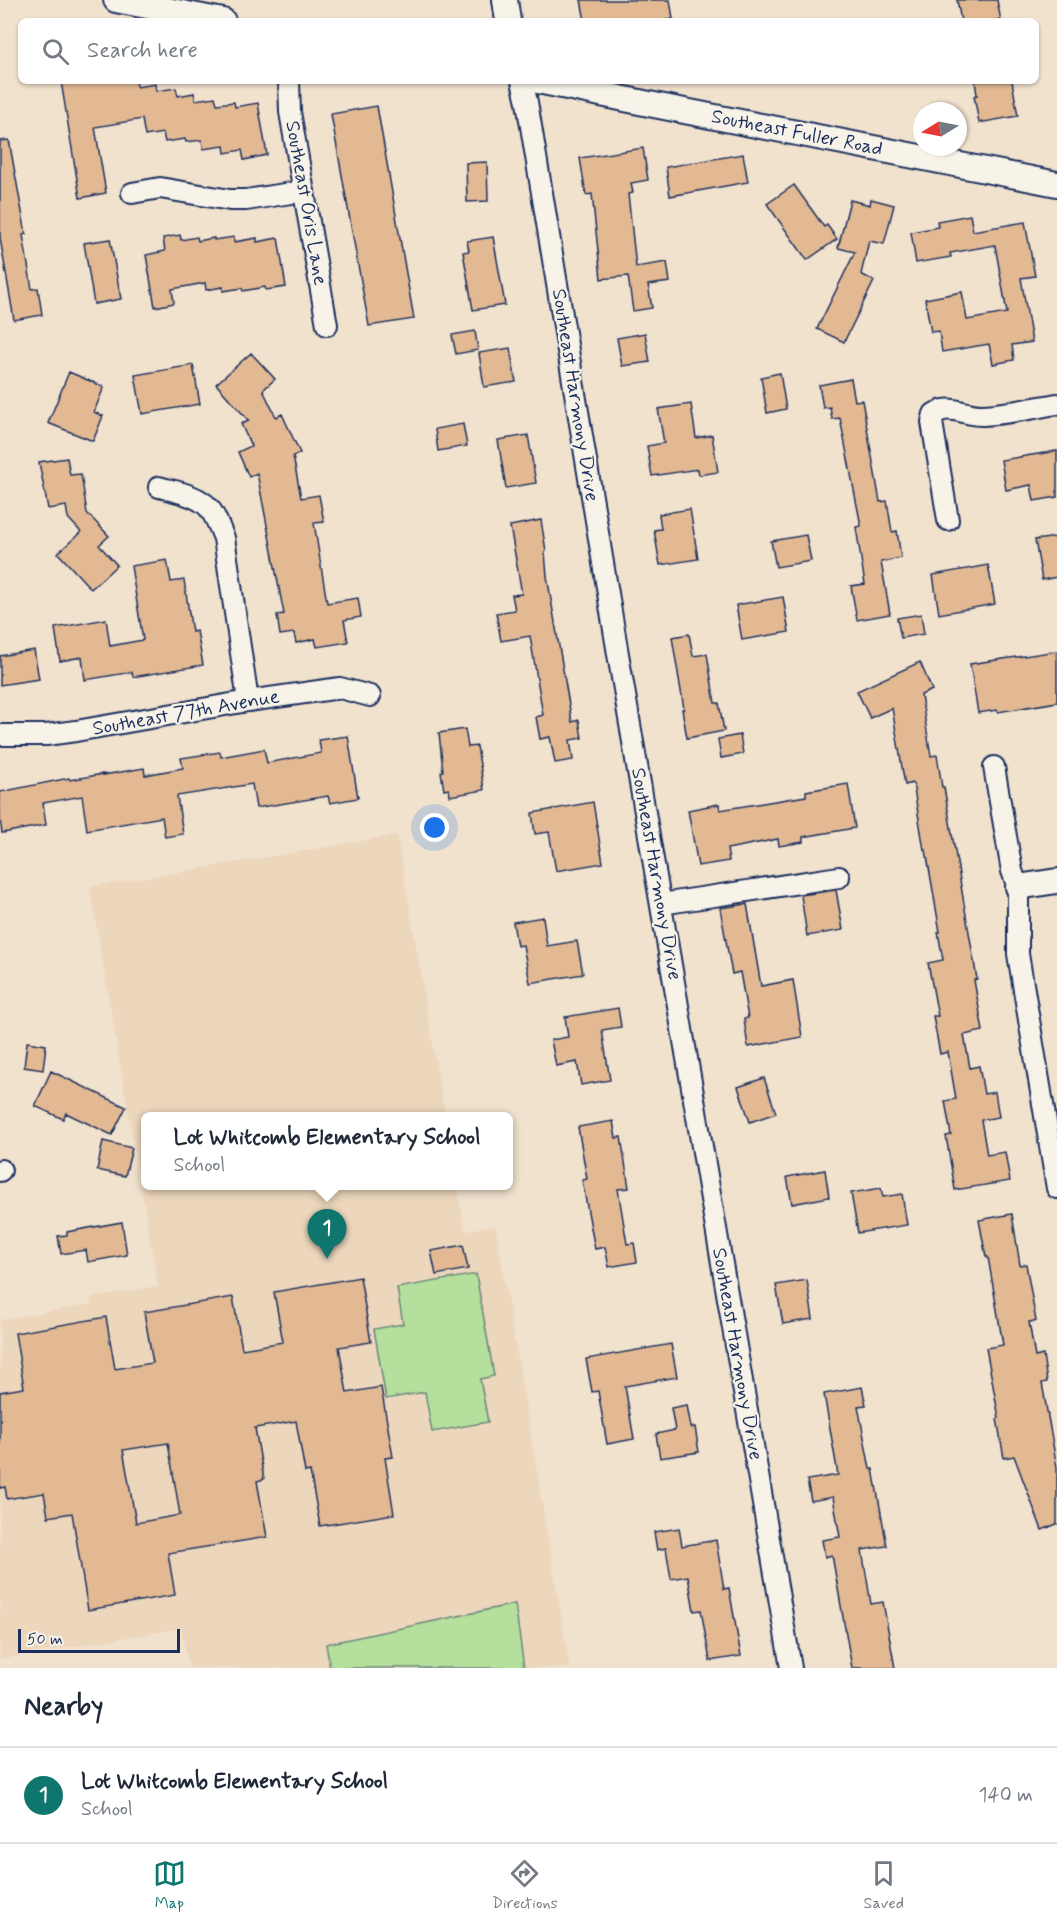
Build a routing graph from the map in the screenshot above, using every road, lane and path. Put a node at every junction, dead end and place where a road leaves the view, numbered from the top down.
1 (116, 0) edge
2 (505, 0) edge
3 (209, 18) edge
4 (508, 18) edge
5 (289, 84) edge
6 (523, 84) edge
7 (552, 84) edge
8 (1057, 184) edge
9 (304, 191) junction
10 (132, 193) dead end
11 (327, 325) dead end
12 (1057, 404) edge
13 (159, 487) dead end
14 (948, 520) dead end
15 (370, 696) dead end
16 (248, 701) junction
17 (0, 735) edge
18 (994, 767) dead end
19 (839, 877) dead end
20 (1057, 881) edge
21 (1018, 887) junction
22 (661, 904) junction
23 (1057, 1188) edge
24 (791, 1668) edge

1 - 3 street
2 - 4 street
5 - 9 street, Southeast Oris Lane
6 - 22 street, Southeast Harmony Drive
7 - 8 street, Southeast Fuller Road
9 - 10 street
9 - 11 street, Southeast Oris Lane
12 - 14 street
13 - 16 street
15 - 16 street, Southeast 77th Avenue
16 - 17 street, Southeast 77th Avenue
18 - 21 street
19 - 22 street
20 - 21 street
21 - 23 street
22 - 24 street, Southeast Harmony Drive

